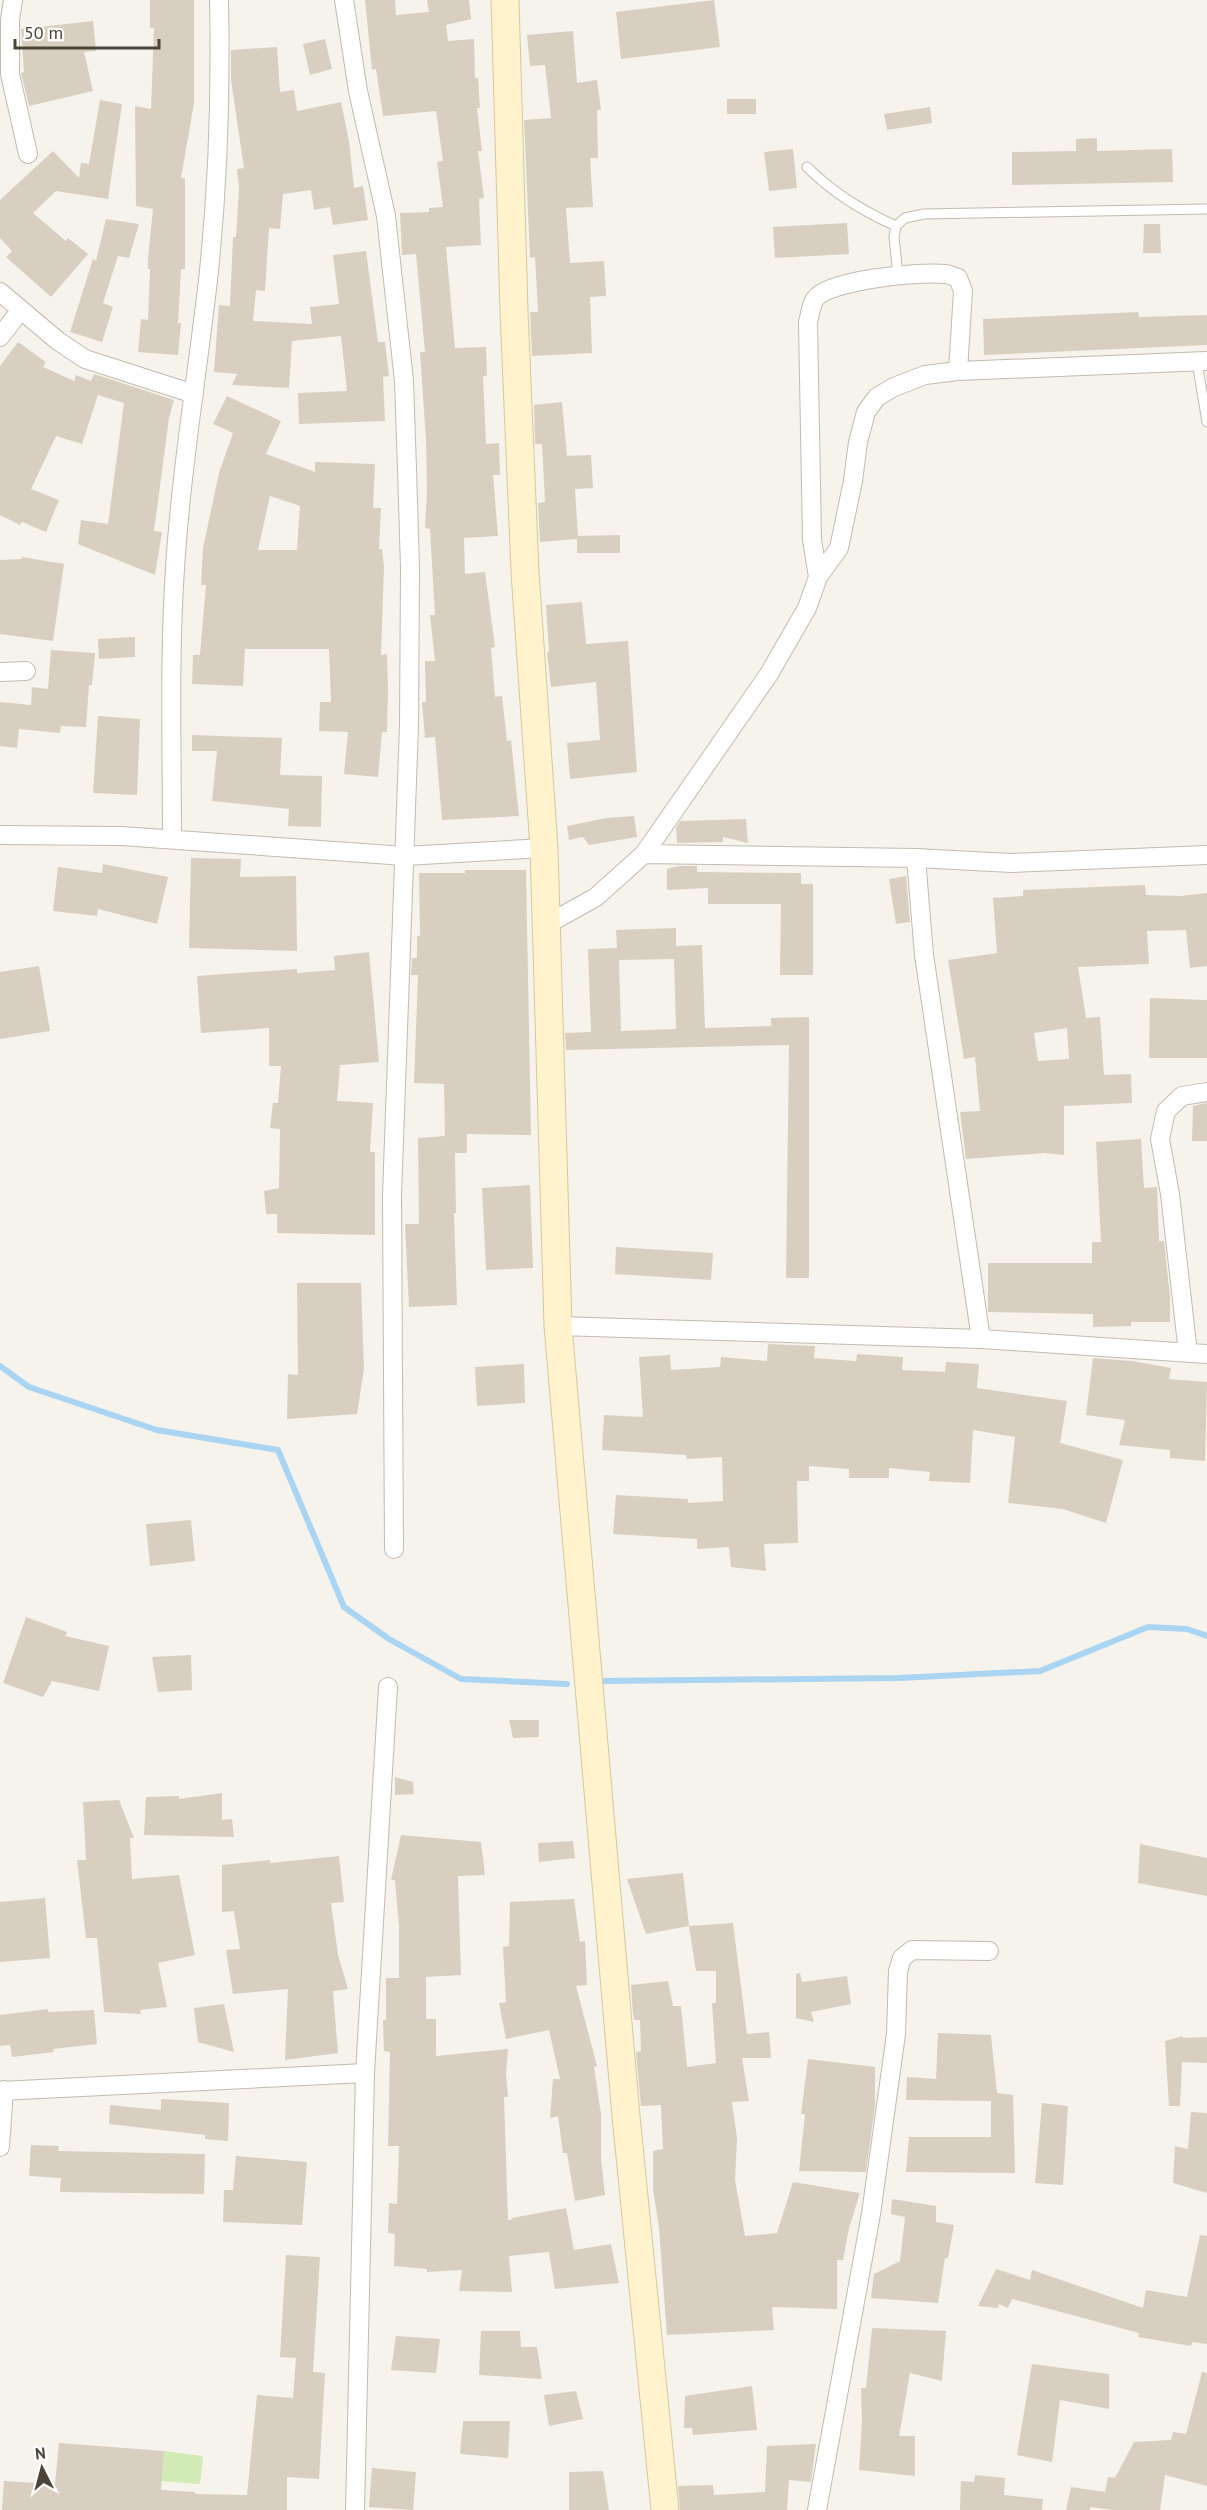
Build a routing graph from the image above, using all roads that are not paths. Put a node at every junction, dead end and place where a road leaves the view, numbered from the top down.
1 (13, 0) edge
2 (219, 0) edge
3 (344, 0) edge
4 (504, 0) edge
5 (28, 154) dead end
6 (807, 167) dead end
7 (1207, 208) edge
8 (896, 226) junction
9 (897, 276) junction
10 (0, 292) edge
11 (20, 311) junction
12 (0, 337) edge
13 (1202, 362) edge
14 (958, 371) junction
15 (194, 394) junction
16 (1207, 422) edge
17 (818, 577) junction
18 (27, 671) dead end
19 (0, 672) edge
20 (0, 835) edge
21 (171, 839) junction
22 (544, 848) junction
23 (644, 854) junction
24 (1207, 855) edge
25 (405, 856) junction
26 (916, 858) junction
27 (546, 925) junction
28 (1207, 1092) edge
29 (558, 1326) junction
30 (981, 1339) junction
31 (1188, 1353) junction
32 (1207, 1354) edge
33 (394, 1550) dead end
34 (388, 1687) dead end
35 (989, 1951) dead end
36 (365, 2073) junction
37 (2, 2090) edge
38 (0, 2147) edge
39 (355, 2510) edge
40 (665, 2510) edge
41 (817, 2510) edge

1 - 5 street
2 - 15 street
3 - 25 street
4 - 22 street
6 - 8 lane
7 - 8 lane
8 - 9 lane
9 - 14 street
9 - 17 street
10 - 11 street
11 - 12 street
11 - 15 street
13 - 14 street
13 - 16 lane
14 - 17 street
15 - 21 street
17 - 23 street
18 - 19 street
20 - 21 street
21 - 25 street
22 - 25 street
22 - 27 street
23 - 26 street
23 - 27 street
24 - 26 street
25 - 33 street
26 - 30 street
27 - 29 street
28 - 31 street
29 - 30 street
29 - 40 street
30 - 31 street
31 - 32 street
34 - 36 street
35 - 41 street
36 - 37 street
36 - 39 street
37 - 38 street

